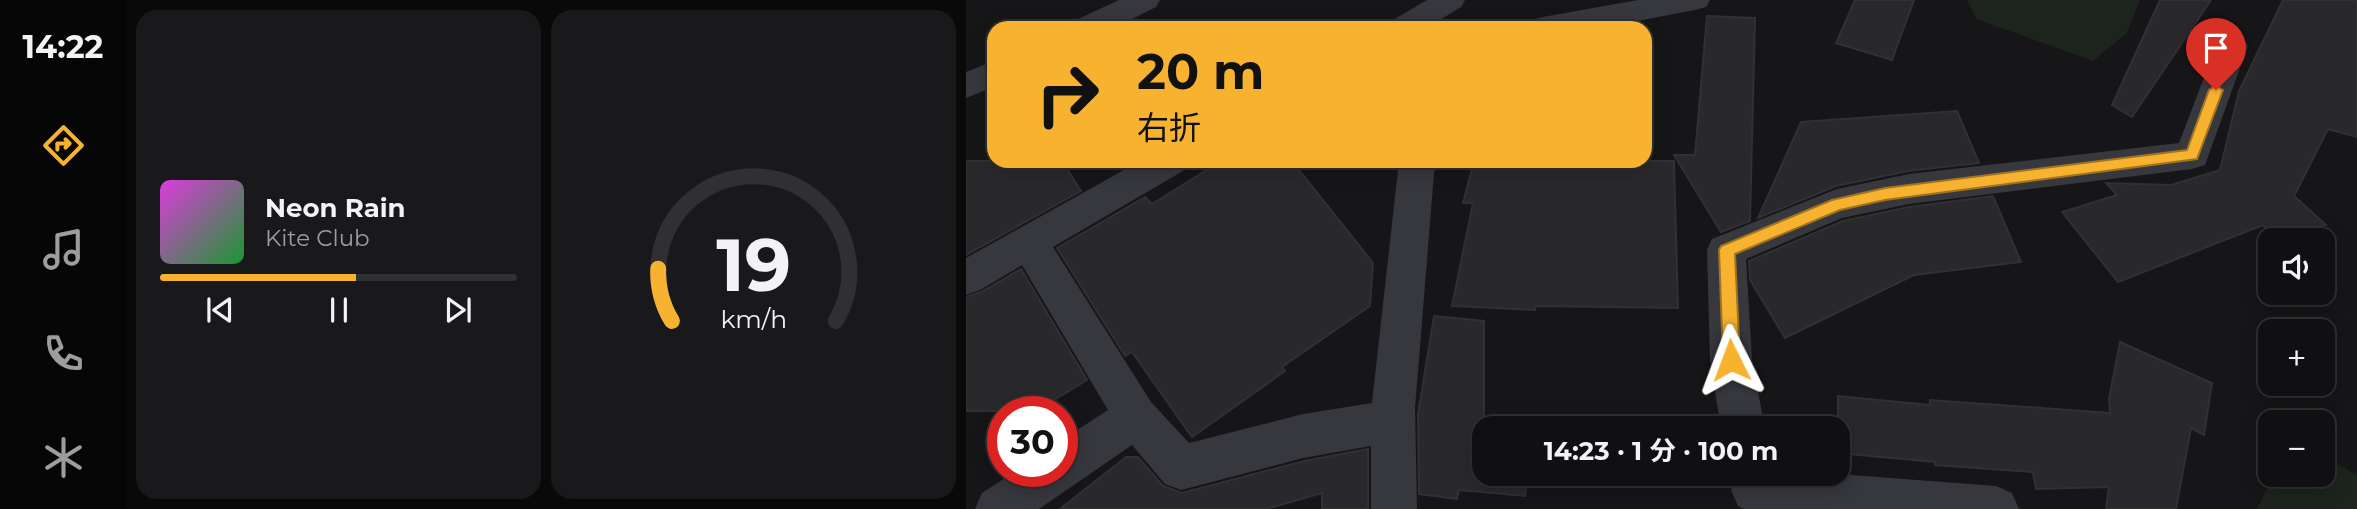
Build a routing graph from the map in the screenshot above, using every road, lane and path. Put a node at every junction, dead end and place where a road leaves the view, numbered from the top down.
1 (1145, 0) edge
2 (1695, 0) edge
3 (1428, 9) edge
4 (1102, 21) edge
5 (1446, 21) edge
6 (1581, 21) edge
7 (2232, 46) dead end
8 (987, 76) edge
9 (966, 86) edge
10 (1158, 168) edge
11 (1416, 168) edge
12 (1029, 242) junction
13 (966, 278) edge
14 (1741, 416) edge
15 (1136, 417) junction
16 (1393, 421) junction
17 (1078, 455) edge
18 (1032, 487) edge
19 (1754, 491) edge
20 (998, 509) edge
21 (1394, 509) edge
22 (1996, 509) edge

1 - 4 street
2 - 6 street
3 - 5 street
7 - 14 street
8 - 9 street
10 - 12 street
11 - 16 street
12 - 13 street
12 - 15 street
15 - 16 street
15 - 17 street
16 - 21 street
18 - 20 street
19 - 22 street

